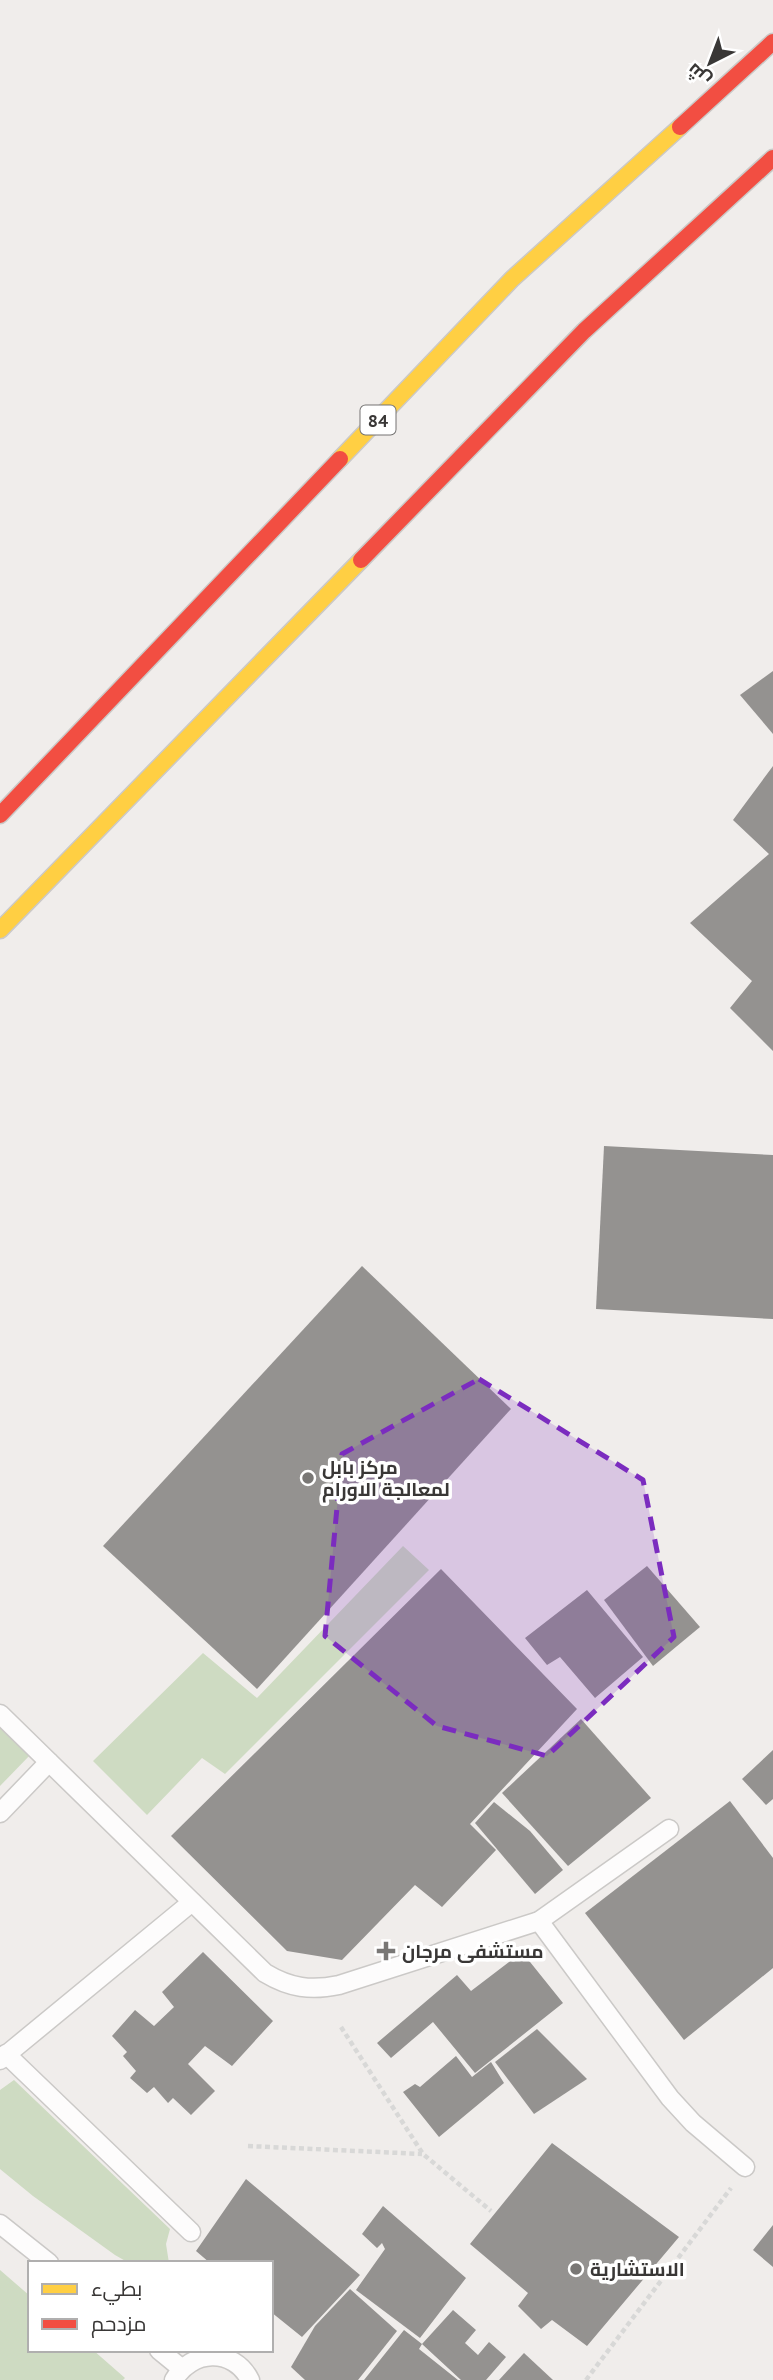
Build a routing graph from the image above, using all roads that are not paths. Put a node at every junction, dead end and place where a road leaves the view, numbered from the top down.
1 (773, 43) edge
2 (773, 158) edge
3 (0, 815) edge
4 (0, 930) edge
5 (0, 1713) edge
6 (49, 1762) junction
7 (0, 1813) edge
8 (669, 1829) dead end
9 (192, 1902) junction
10 (539, 1921) junction
11 (3, 2057) edge
12 (745, 2167) road end
13 (0, 2224) edge
14 (191, 2232) dead end
15 (46, 2261) edge
16 (160, 2352) edge
17 (177, 2374) edge
18 (250, 2380) edge

1 - 3 main road, 84
2 - 4 main road
5 - 6 lane
6 - 7 lane
6 - 9 lane
8 - 10 lane
9 - 10 lane
9 - 11 lane
10 - 12 lane
11 - 14 lane
13 - 15 lane
16 - 17 lane
17 - 18 lane

